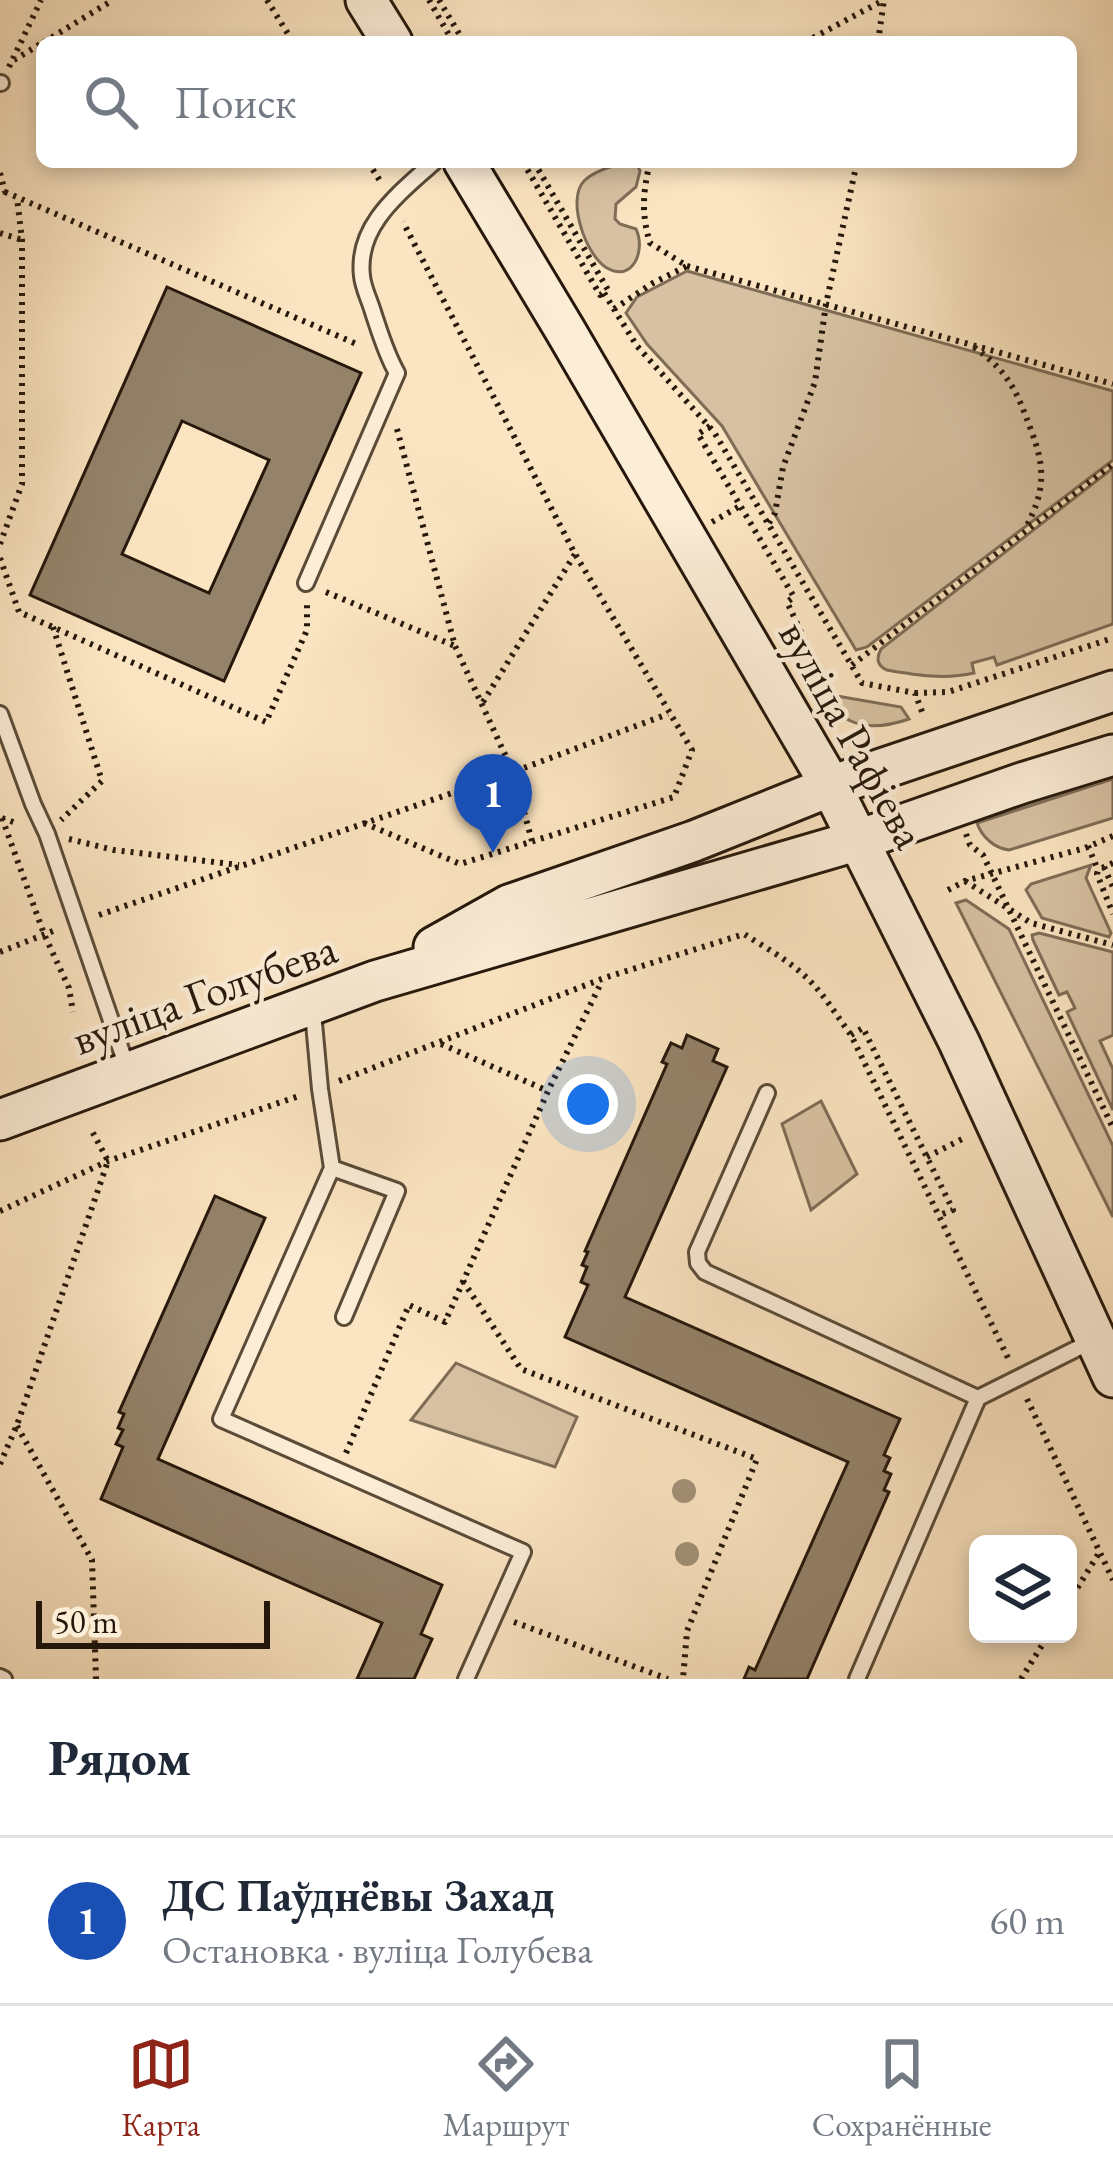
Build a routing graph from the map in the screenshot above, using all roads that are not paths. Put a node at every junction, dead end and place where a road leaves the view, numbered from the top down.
1 (366, 0) edge
2 (388, 36) edge
3 (428, 168) edge
4 (468, 168) edge
5 (306, 583) road end
6 (1113, 691) edge
7 (0, 714) edge
8 (1113, 755) edge
9 (831, 786) junction
10 (859, 840) junction
11 (375, 981) junction
12 (312, 1004) junction
13 (129, 1071) junction
14 (766, 1094) dead end
15 (0, 1120) edge
16 (332, 1168) junction
17 (344, 1317) dead end
18 (1096, 1339) junction
19 (1113, 1377) edge
20 (979, 1398) junction
21 (466, 1679) edge
22 (857, 1679) edge

1 - 2 main road
3 - 5 lane
4 - 9 main road, вуліца Рафіева
6 - 9 main road, вуліца Голубева
7 - 13 lane
8 - 10 main road, вуліца Голубева
9 - 10 main road, вуліца Рафіева
9 - 11 main road, вуліца Голубева
10 - 11 main road, вуліца Голубева
10 - 18 main road, вуліца Рафіева
11 - 12 main road, вуліца Голубева
12 - 13 main road, вуліца Голубева
12 - 16 lane
13 - 15 main road, вуліца Голубева
14 - 20 lane
16 - 17 lane
16 - 21 lane
18 - 19 main road, вуліца Рафіева
18 - 20 lane
20 - 22 lane

